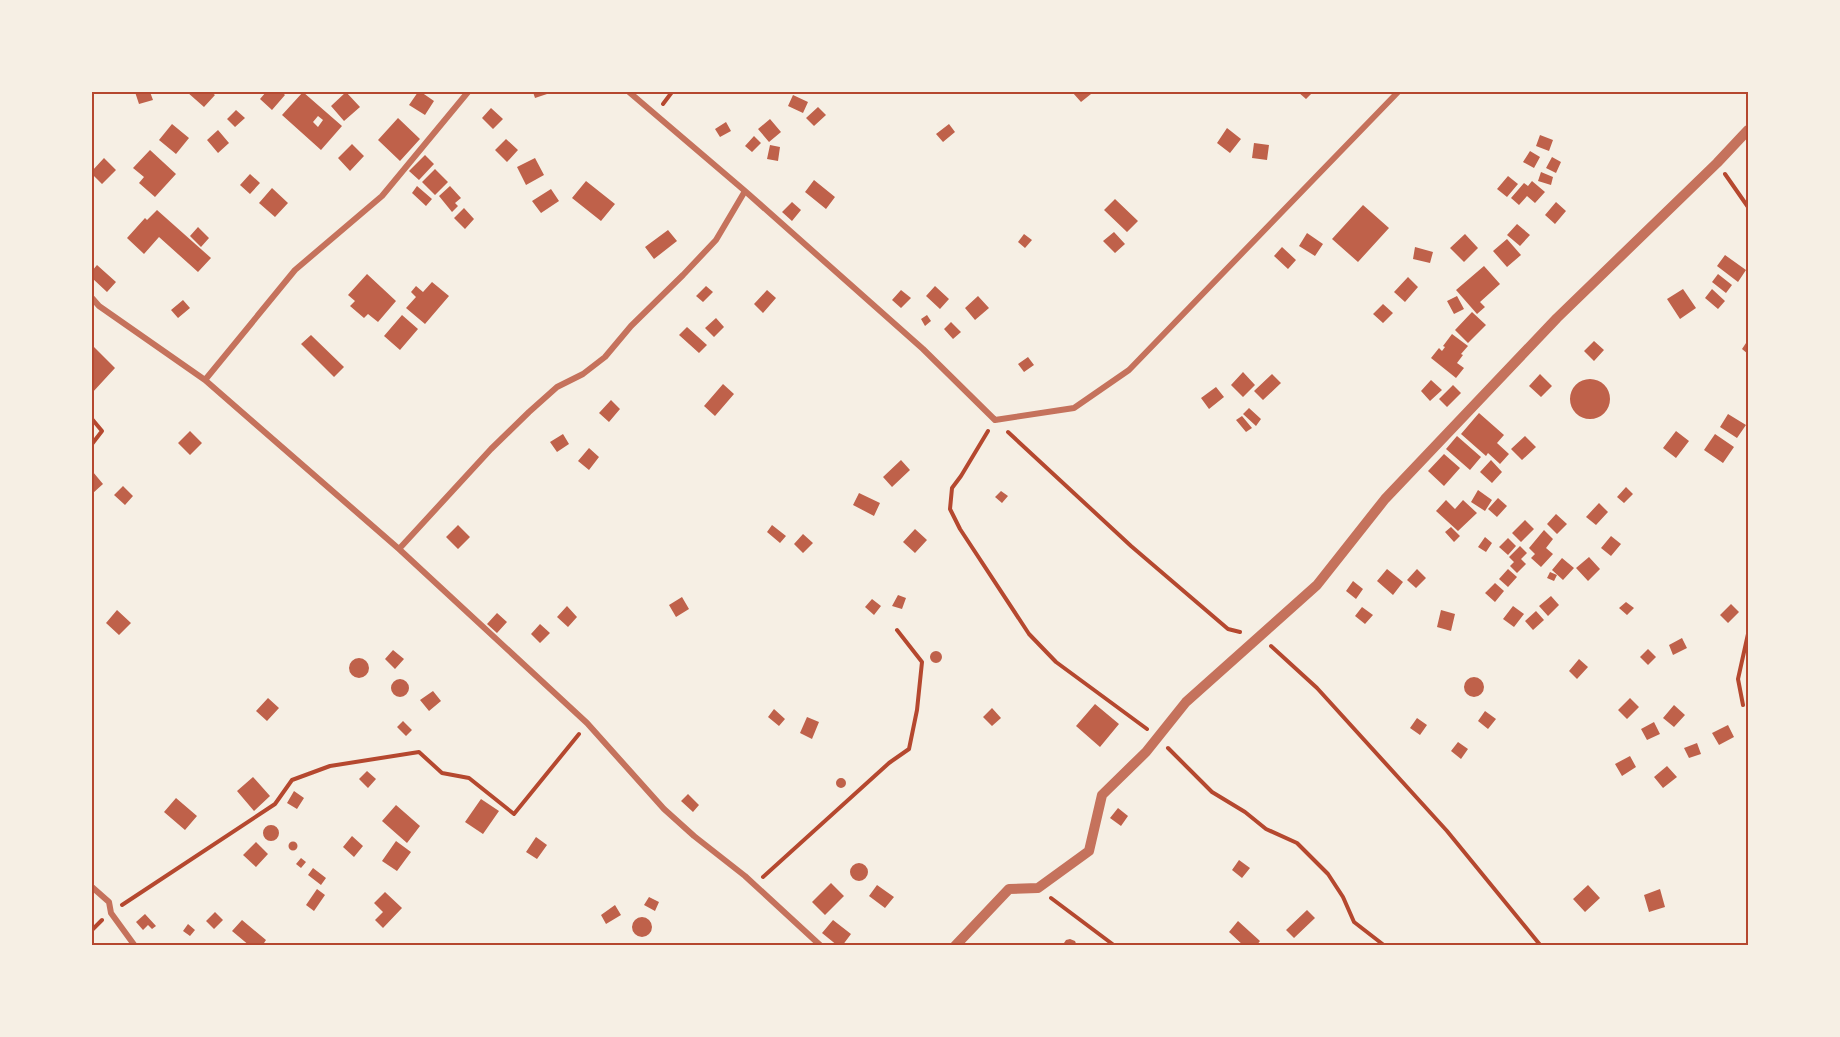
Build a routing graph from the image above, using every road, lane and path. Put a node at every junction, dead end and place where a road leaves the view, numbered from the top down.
1 (468, 92) edge
2 (629, 92) edge
3 (1398, 92) edge
4 (1749, 130) edge
5 (1718, 163) junction
6 (745, 191) junction
7 (1749, 207) edge
8 (92, 298) edge
9 (205, 380) junction
10 (92, 419) edge
11 (995, 420) junction
12 (92, 444) edge
13 (399, 549) junction
14 (897, 630) dead end
15 (1749, 634) edge
16 (1260, 636) junction
17 (1743, 705) dead end
18 (587, 723) junction
19 (1158, 737) junction
20 (755, 885) junction
21 (92, 887) edge
22 (1038, 888) junction
23 (111, 913) junction
24 (135, 945) edge
25 (821, 945) edge
26 (955, 945) edge
27 (1115, 945) edge
28 (1385, 945) edge
29 (1541, 945) edge

1 - 9 street
2 - 6 street
3 - 11 street
4 - 5 street
5 - 7 path
5 - 16 street
6 - 11 street
6 - 13 street
8 - 9 street
9 - 13 street
10 - 12 path
11 - 16 path
11 - 19 path
13 - 18 street
14 - 20 path
15 - 17 path
16 - 19 street
16 - 29 path
18 - 20 street
18 - 23 path
19 - 22 street
19 - 28 path
20 - 25 street
21 - 23 street
22 - 26 street
22 - 27 path
23 - 24 street

